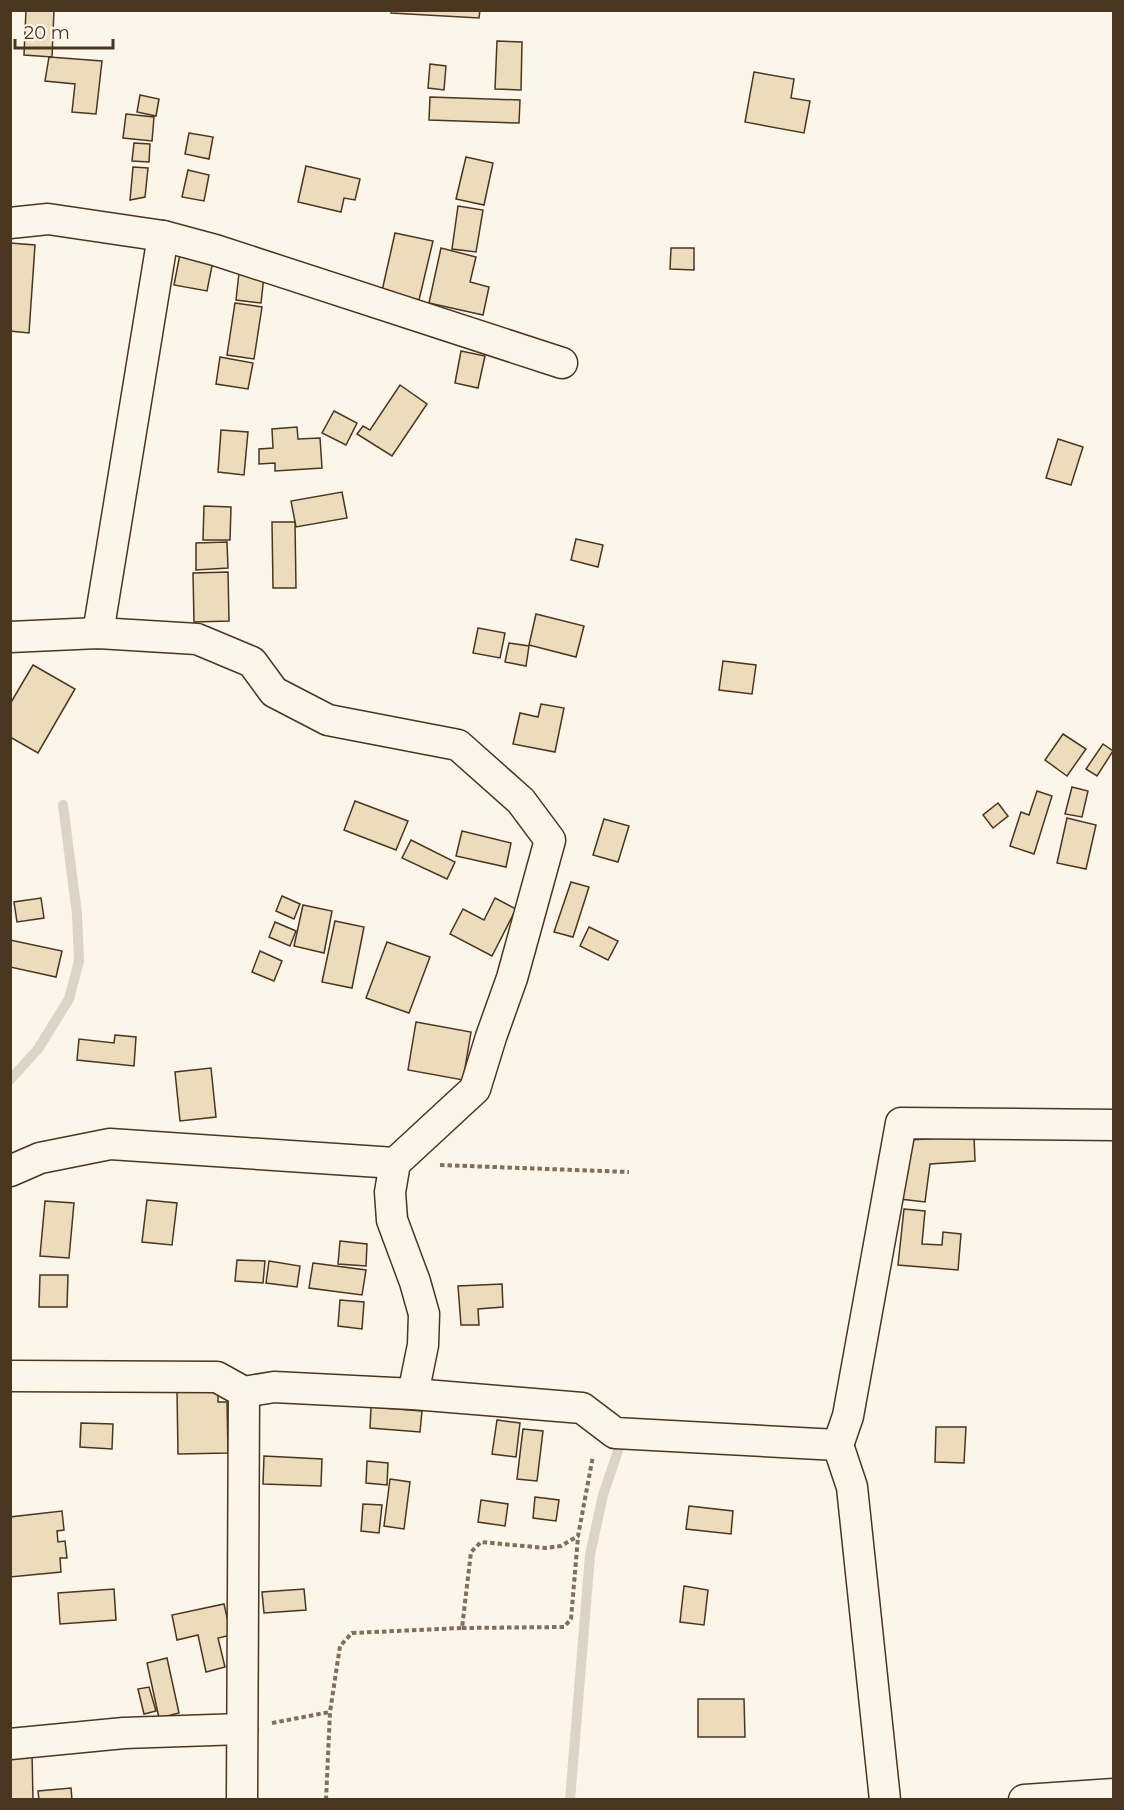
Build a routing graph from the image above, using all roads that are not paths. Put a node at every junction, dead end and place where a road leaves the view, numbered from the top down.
1 (10, 223) edge
2 (163, 236) junction
3 (562, 363) dead end
4 (98, 633) junction
5 (10, 637) edge
6 (1113, 1125) edge
7 (395, 1163) junction
8 (10, 1171) edge
9 (10, 1376) edge
10 (244, 1392) junction
11 (413, 1394) junction
12 (838, 1445) junction
13 (242, 1729) junction
14 (10, 1744) edge
15 (1113, 1794) edge
16 (242, 1800) edge
17 (885, 1800) edge
18 (1024, 1800) edge

1 - 2 street
2 - 3 street
2 - 4 street
4 - 5 street
4 - 7 street
6 - 12 street
7 - 8 street
7 - 11 street
9 - 10 street
10 - 11 street
10 - 13 street
11 - 12 street
12 - 17 street
13 - 14 street
13 - 16 street
15 - 18 street

